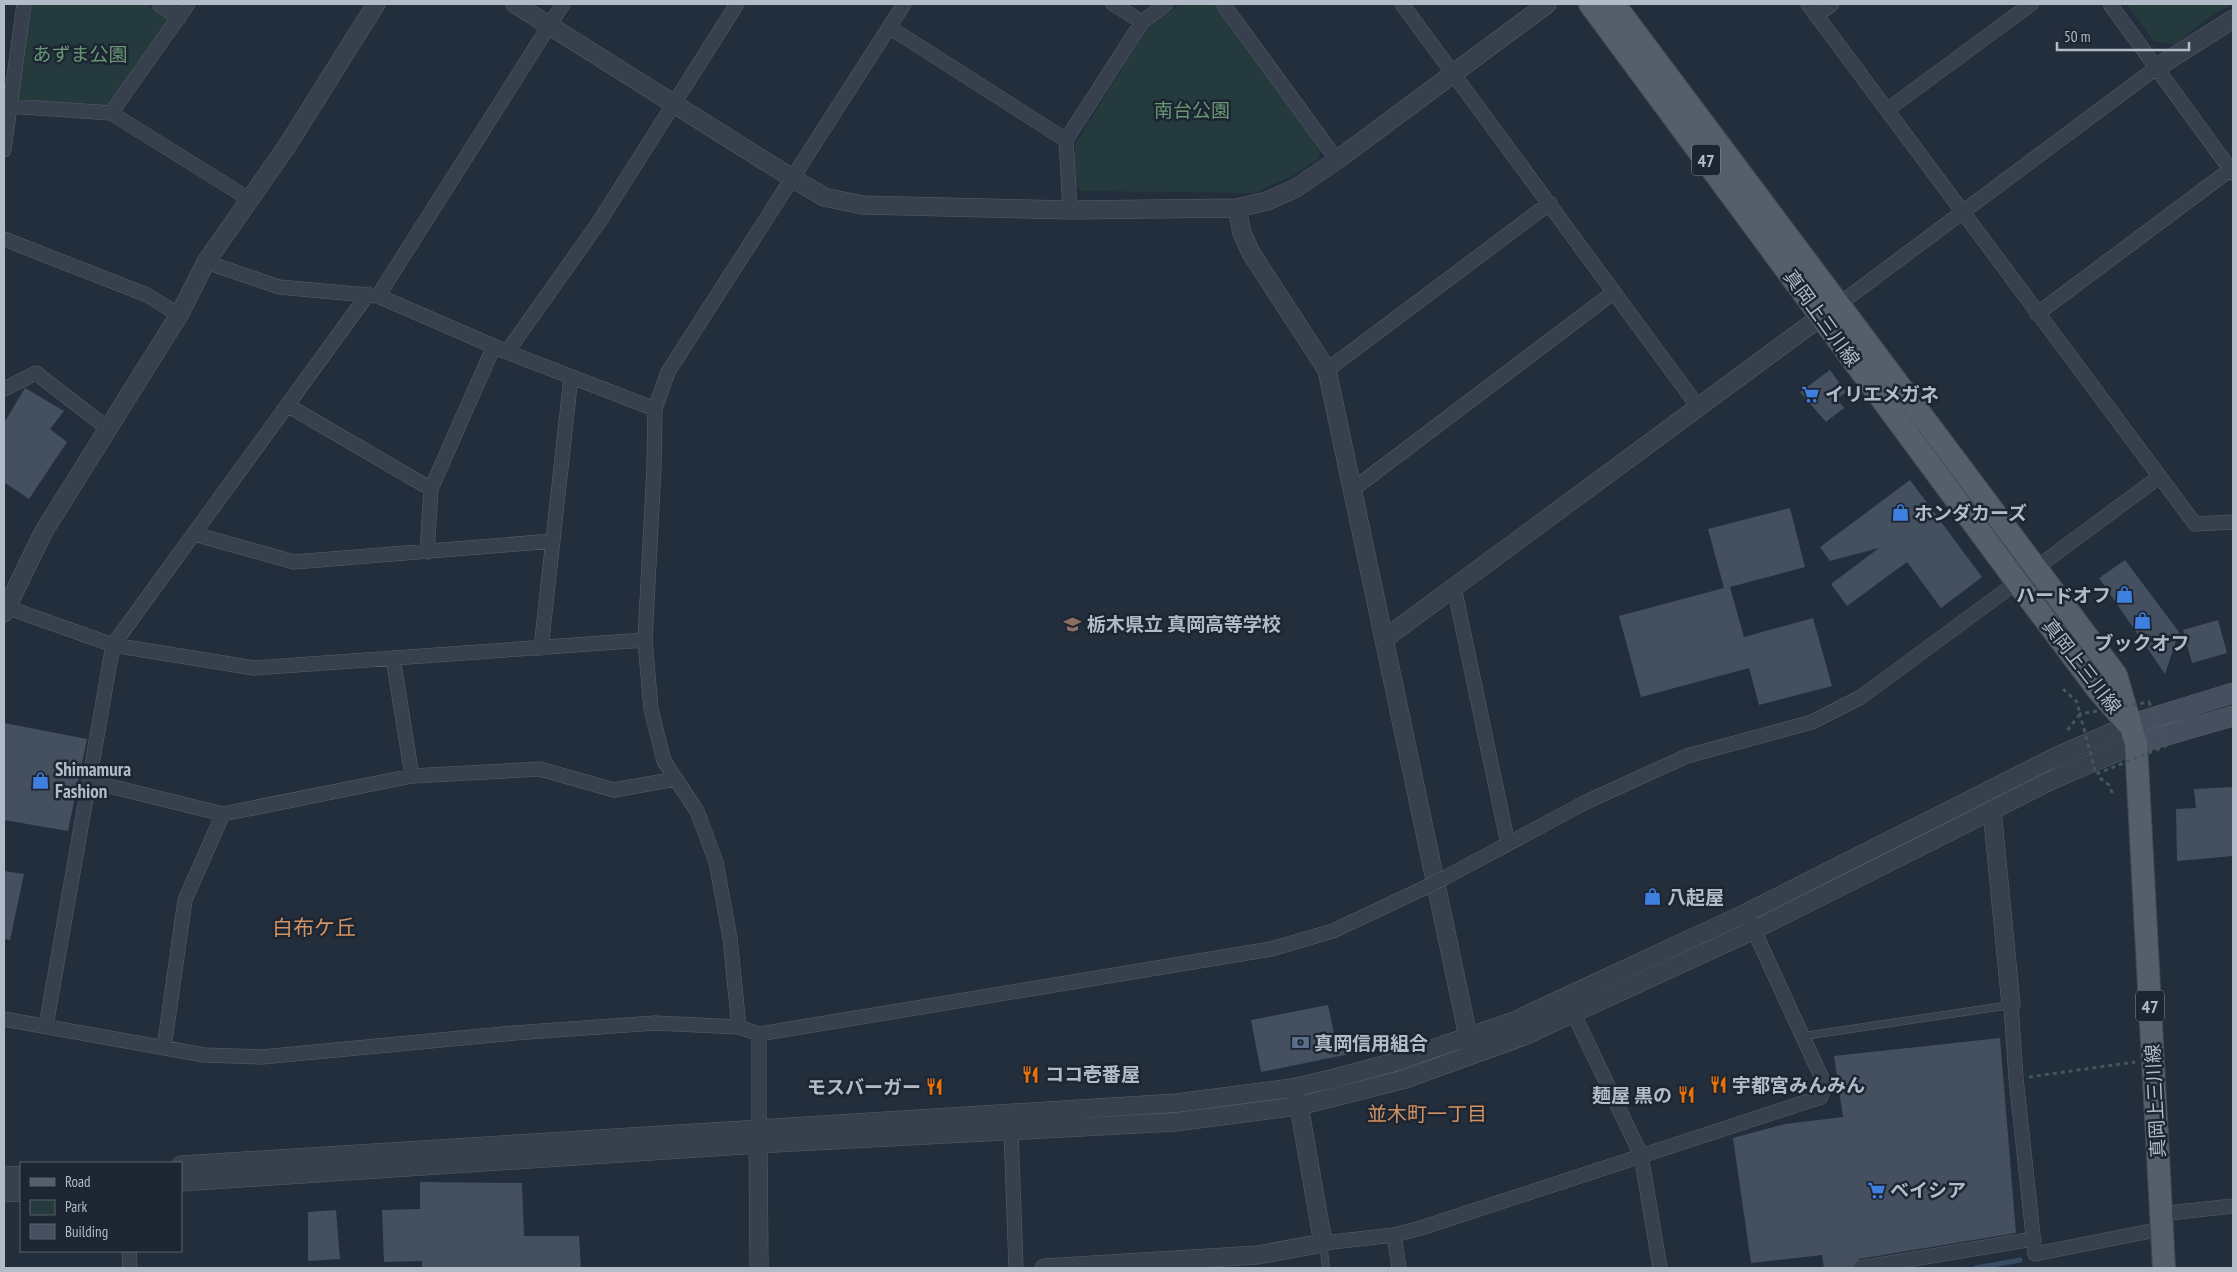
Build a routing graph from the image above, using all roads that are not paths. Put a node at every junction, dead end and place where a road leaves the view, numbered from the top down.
1 (24, 4) edge
2 (159, 4) edge
3 (188, 4) edge
4 (376, 4) edge
5 (515, 4) edge
6 (563, 4) edge
7 (737, 4) edge
8 (904, 4) edge
9 (1113, 4) edge
10 (1166, 4) edge
11 (1223, 4) edge
12 (1402, 4) edge
13 (1547, 4) edge
14 (1590, 4) edge
15 (1614, 4) edge
16 (1808, 4) edge
17 (1832, 4) edge
18 (2031, 4) edge
19 (2110, 4) edge
20 (1816, 16) junction
21 (179, 18) junction
22 (2233, 19) edge
23 (1142, 22) junction
24 (549, 25) junction
25 (889, 27) junction
26 (2156, 68) junction
27 (1453, 72) junction
28 (674, 103) junction
29 (9, 106) junction
30 (1887, 110) junction
31 (111, 113) junction
32 (1066, 140) junction
33 (4, 150) edge
34 (1337, 160) junction
35 (2232, 171) edge
36 (792, 178) junction
37 (249, 199) junction
38 (1550, 203) junction
39 (1237, 208) junction
40 (1070, 210) junction
41 (1961, 213) junction
42 (4, 239) edge
43 (206, 262) junction
44 (1614, 292) junction
45 (373, 295) junction
46 (1830, 311) junction
47 (2037, 314) junction
48 (180, 316) junction
49 (501, 349) junction
50 (1327, 370) junction
51 (571, 377) junction
52 (4, 389) edge
53 (287, 405) junction
54 (1699, 408) junction
55 (655, 409) junction
56 (107, 428) junction
57 (2159, 477) junction
58 (430, 489) junction
59 (1352, 490) junction
60 (2233, 522) edge
61 (194, 534) junction
62 (553, 541) junction
63 (427, 552) junction
64 (2036, 568) junction
65 (2017, 582) junction
66 (1454, 587) junction
67 (5, 610) edge
68 (1384, 639) junction
69 (645, 640) junction
70 (113, 645) junction
71 (541, 648) junction
72 (392, 658) junction
73 (2233, 693) edge
74 (2233, 716) edge
75 (2133, 735) junction
76 (412, 776) junction
77 (676, 779) junction
78 (89, 781) junction
79 (1992, 810) junction
80 (223, 814) junction
81 (1508, 844) junction
82 (1746, 913) junction
83 (1754, 930) junction
84 (2011, 1005) junction
85 (1570, 1006) junction
86 (4, 1019) edge
87 (46, 1026) junction
88 (738, 1028) junction
89 (759, 1034) junction
90 (1804, 1036) junction
91 (1468, 1038) junction
92 (164, 1048) junction
93 (1473, 1056) junction
94 (1292, 1088) junction
95 (1299, 1106) junction
96 (1011, 1130) junction
97 (758, 1136) junction
98 (1640, 1155) junction
99 (182, 1165) edge
100 (20, 1175) edge
101 (4, 1176) edge
102 (182, 1182) edge
103 (20, 1192) edge
104 (4, 1193) edge
105 (2233, 1206) edge
106 (2161, 1221) junction
107 (1394, 1235) junction
108 (2034, 1240) junction
109 (1323, 1243) junction
110 (129, 1252) edge
111 (130, 1268) edge
112 (759, 1268) edge
113 (1016, 1268) edge
114 (1044, 1268) edge
115 (1326, 1268) edge
116 (1399, 1268) edge
117 (1660, 1268) edge
118 (1860, 1268) edge
119 (2164, 1268) edge

1 - 29 street
2 - 21 street
3 - 21 street
4 - 37 street
5 - 24 street
6 - 24 street
7 - 28 street
8 - 25 street
9 - 23 street
10 - 23 street
11 - 34 street
12 - 27 street
13 - 27 street
14 - 46 main road, 真岡上三川線 / 47
15 - 46 main road, 真岡上三川線 / 47
16 - 20 street
17 - 20 street
18 - 30 street
19 - 26 street
20 - 30 street
21 - 31 street
22 - 26 street
23 - 32 street
24 - 28 street
24 - 45 street
25 - 32 street
25 - 36 street
26 - 35 street
26 - 41 street
27 - 34 street
27 - 38 street
28 - 36 street
28 - 49 street
29 - 31 street
29 - 33 street
30 - 41 street
31 - 37 street
32 - 40 street
34 - 39 street
35 - 47 street
36 - 40 street
36 - 55 street
37 - 43 street
38 - 44 street
38 - 50 street
39 - 40 street
39 - 50 street
41 - 46 street
41 - 47 street
42 - 48 street
43 - 45 street
43 - 48 street
44 - 54 street
44 - 59 street
45 - 49 street
45 - 53 street
46 - 54 street
46 - 64 main road, 真岡上三川線 / 47
46 - 65 main road, 真岡上三川線 / 47
47 - 57 street
48 - 56 street
49 - 51 street
49 - 58 street
50 - 59 street
51 - 55 street
51 - 62 street
52 - 56 street
53 - 58 street
53 - 61 street
54 - 66 street
55 - 69 street
56 - 67 street
57 - 60 street
57 - 64 street
58 - 63 street
59 - 68 street
61 - 63 street
61 - 70 street
62 - 63 street
62 - 71 street
64 - 75 main road, 真岡上三川線 / 47
65 - 75 main road, 真岡上三川線 / 47
65 - 81 street
66 - 68 street
66 - 81 street
67 - 70 street
68 - 91 street
69 - 71 street
69 - 77 street
70 - 72 street
70 - 78 street
71 - 72 street
72 - 76 street
73 - 75 main road
74 - 75 main road
75 - 79 street
75 - 82 street
75 - 106 main road, 真岡上三川線 / 47
76 - 77 street
76 - 80 street
77 - 88 street
78 - 80 street
78 - 87 street
79 - 83 street
79 - 84 street
80 - 92 street
81 - 89 street, bridge
82 - 83 street
82 - 85 street
83 - 85 street
83 - 90 street
84 - 90 lane
84 - 108 street
85 - 91 street
85 - 93 street
85 - 98 street
86 - 87 street
87 - 92 street
88 - 89 street
88 - 92 street
89 - 97 street
90 - 98 street
91 - 93 street
91 - 94 street
93 - 95 street
94 - 95 street
94 - 97 street
95 - 96 street
95 - 109 street
96 - 97 street
96 - 113 street
97 - 99 street
97 - 102 street
97 - 112 street
98 - 107 street
98 - 117 street
100 - 101 street
103 - 104 street
105 - 106 street
106 - 108 street
106 - 119 main road, 真岡上三川線 / 47
107 - 109 street
107 - 116 street
108 - 118 street
109 - 114 street
109 - 115 lane
110 - 111 street

